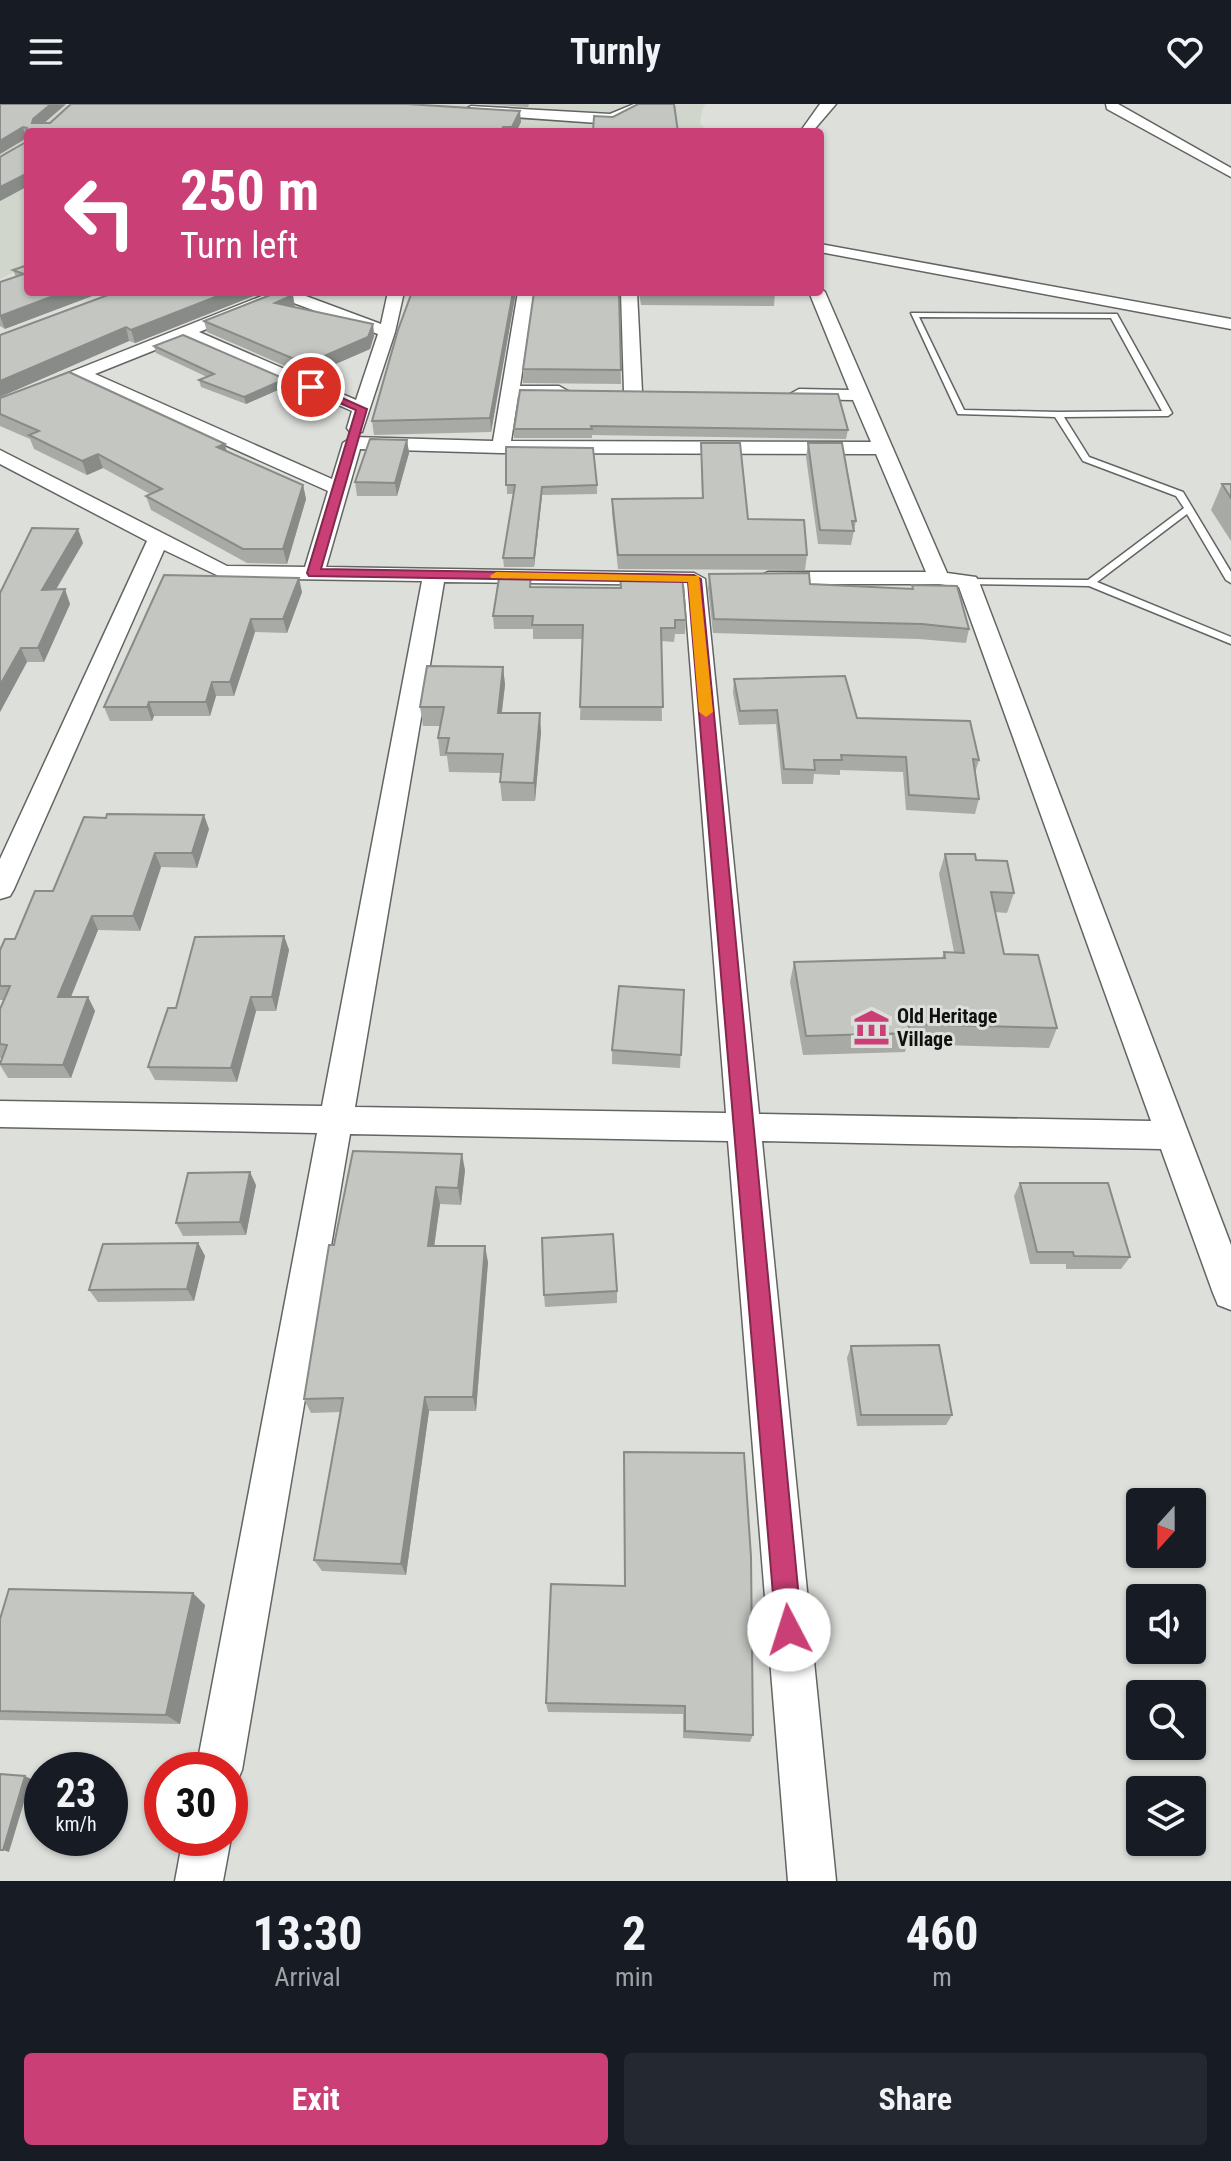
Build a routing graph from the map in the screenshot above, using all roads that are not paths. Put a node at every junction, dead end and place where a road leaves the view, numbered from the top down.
1 (646, 104) edge
2 (830, 104) edge
3 (1112, 104) edge
4 (452, 109) edge
5 (560, 114) junction
6 (557, 128) edge
7 (809, 128) edge
8 (1231, 173) edge
9 (824, 249) edge
10 (274, 296) edge
11 (294, 296) edge
12 (395, 296) edge
13 (525, 296) edge
14 (629, 296) edge
15 (819, 296) edge
16 (1231, 324) edge
17 (184, 332) junction
18 (387, 332) junction
19 (80, 374) junction
20 (510, 391) junction
21 (571, 391) edge
22 (633, 392) edge
23 (783, 394) edge
24 (857, 395) junction
25 (0, 406) edge
26 (362, 409) junction
27 (1058, 415) junction
28 (352, 443) junction
29 (501, 447) junction
30 (884, 448) junction
31 (0, 456) edge
32 (339, 489) junction
33 (1187, 510) junction
34 (159, 538) junction
35 (314, 573) junction
36 (434, 575) junction
37 (939, 578) junction
38 (694, 579) junction
39 (1231, 580) edge
40 (968, 582) junction
41 (1090, 583) junction
42 (1231, 641) edge
43 (0, 889) edge
44 (0, 1114) edge
45 (335, 1120) junction
46 (744, 1127) junction
47 (1172, 1135) junction
48 (1231, 1293) edge
49 (222, 1752) edge
50 (204, 1856) edge
51 (199, 1881) edge
52 (812, 1881) edge

1 - 5 street
2 - 7 street
3 - 8 street
4 - 5 street
5 - 6 street
9 - 16 street
10 - 17 street
11 - 18 street
12 - 18 street
13 - 20 street
14 - 22 street
15 - 24 street
17 - 19 street
17 - 26 street
18 - 26 street
19 - 25 street
19 - 32 street
20 - 21 street
20 - 29 street
23 - 24 street
24 - 30 street
26 - 28 street
27 - 27 lane
27 - 33 lane
28 - 29 street
28 - 32 street
29 - 30 street
30 - 37 street
31 - 34 street
32 - 35 street
33 - 39 lane
33 - 41 lane
34 - 35 street
34 - 43 street
35 - 36 street
36 - 38 street
36 - 45 street
37 - 38 street
37 - 40 street
38 - 46 street
40 - 41 lane
40 - 47 street
41 - 42 lane
44 - 45 street
45 - 46 street
45 - 49 street
46 - 47 street
46 - 52 street
47 - 48 street
50 - 51 street

